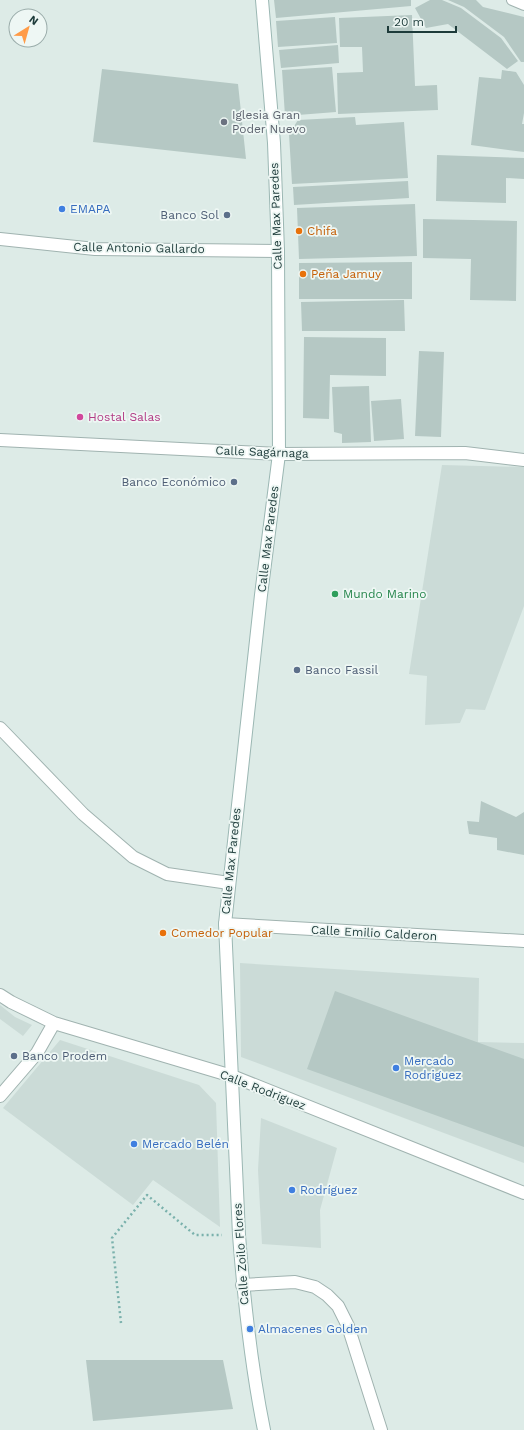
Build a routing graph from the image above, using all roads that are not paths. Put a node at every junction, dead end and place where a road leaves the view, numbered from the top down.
1 (262, 0) edge
2 (512, 0) edge
3 (524, 5) edge
4 (0, 239) edge
5 (278, 251) junction
6 (0, 440) edge
7 (279, 454) junction
8 (524, 460) edge
9 (0, 728) edge
10 (229, 883) junction
11 (225, 924) junction
12 (524, 941) edge
13 (0, 995) edge
14 (54, 1023) junction
15 (232, 1076) junction
16 (0, 1096) edge
17 (524, 1193) edge
18 (242, 1285) junction
19 (264, 1430) edge
20 (381, 1430) edge

1 - 5 street, Calle Max Paredes
2 - 3 lane
4 - 5 street, Calle Antonio Gallardo
5 - 7 street, Calle Max Paredes
6 - 7 street, Calle Sagárnaga
7 - 8 street, Calle Sagárnaga
7 - 10 street, Calle Max Paredes
9 - 10 street
10 - 11 street, Calle Max Paredes
11 - 12 street, Calle Emilio Calderon
11 - 15 street, Calle Max Paredes
13 - 14 street, Calle Rodriguez
14 - 15 street, Calle Rodriguez
14 - 16 street
15 - 17 street, Calle Rodriguez
15 - 18 street, Calle Zoilo Flores
18 - 19 street, Calle Zoilo Flores
18 - 20 street

